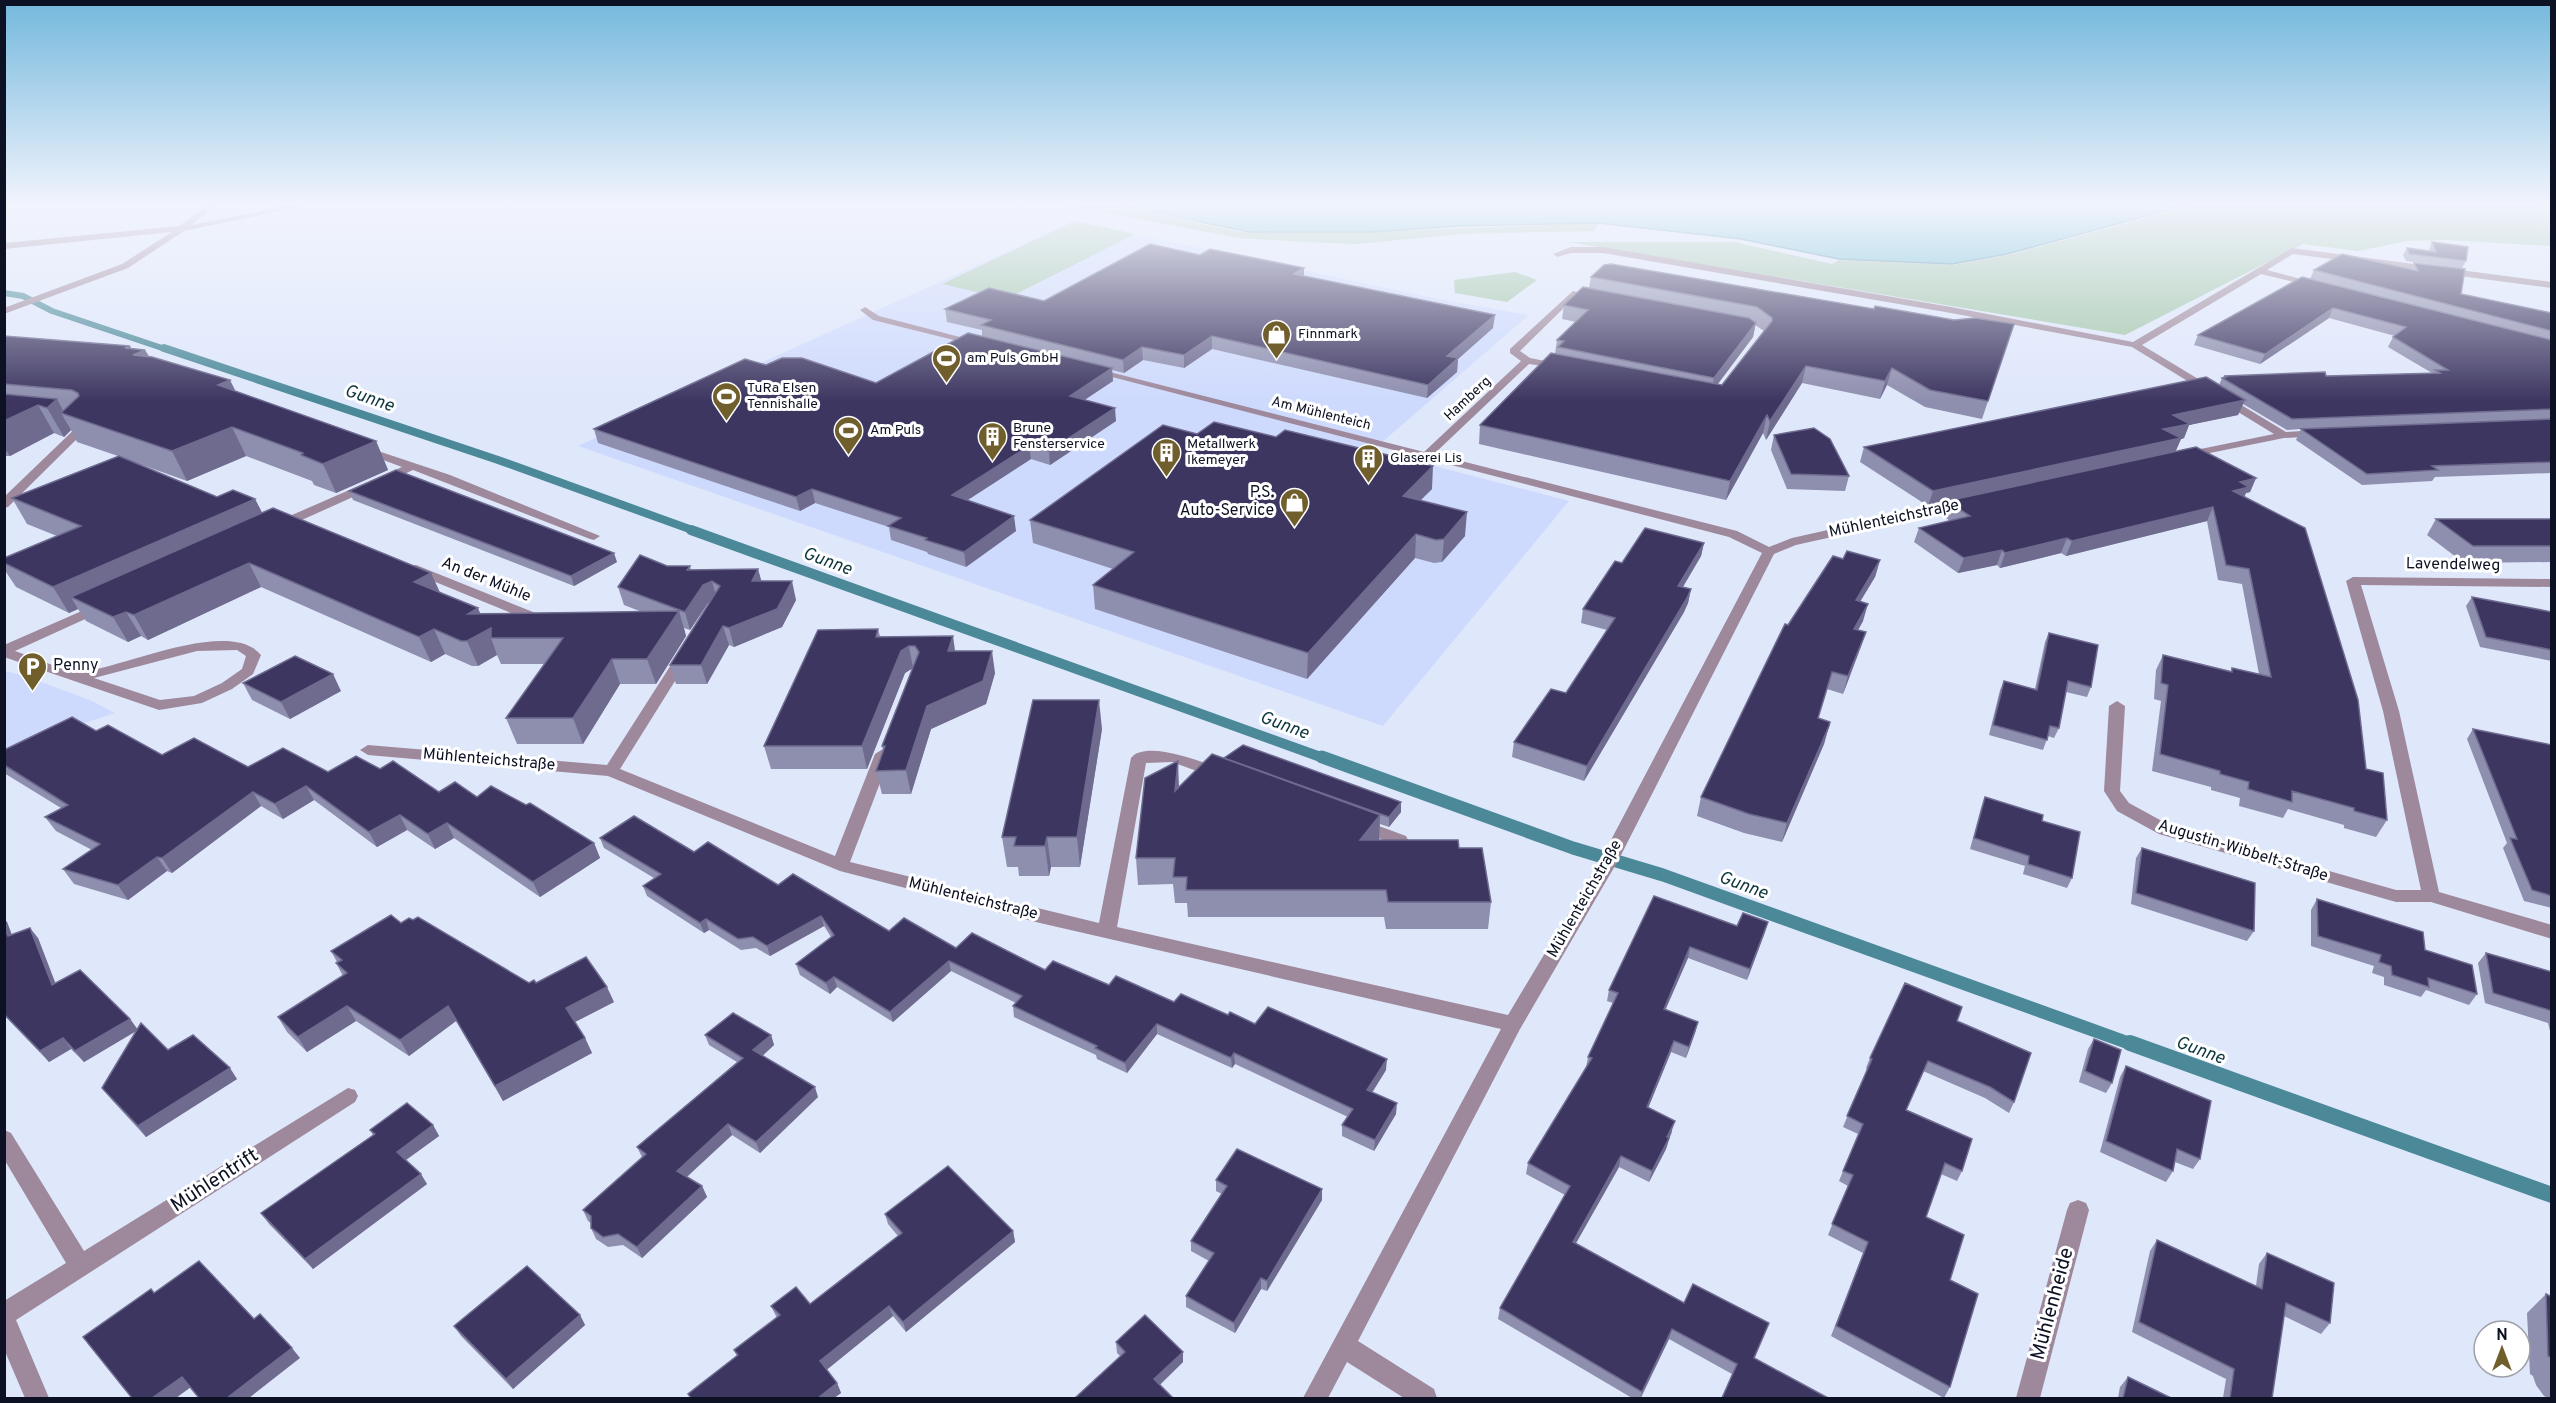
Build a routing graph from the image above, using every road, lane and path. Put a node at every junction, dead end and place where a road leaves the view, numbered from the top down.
1 (113, 270) edge
2 (1722, 270) edge
3 (2446, 270) edge
4 (2261, 271) joint
5 (2552, 285) edge
6 (2326, 288) edge
7 (1606, 300) edge
8 (8, 309) edge
9 (865, 310) dead end
10 (2135, 345) junction
11 (993, 346) edge
12 (1527, 361) junction
13 (1079, 367) edge
14 (1574, 370) edge
15 (75, 422) edge
16 (2330, 433) edge
17 (2284, 435) junction
18 (348, 444) edge
19 (1426, 456) junction
20 (2174, 458) edge
21 (411, 467) junction
22 (10, 494) edge
23 (1975, 501) edge
24 (4, 504) edge
25 (294, 519) junction
26 (315, 528) edge
27 (272, 529) edge
28 (594, 536) dead end
29 (1769, 552) junction
30 (402, 564) edge
31 (2552, 582) edge
32 (112, 602) edge
33 (533, 617) edge
34 (692, 644) edge
35 (4, 652) edge
36 (79, 677) junction
37 (2116, 706) dead end
38 (889, 738) edge
39 (368, 750) dead end
40 (611, 771) junction
41 (1228, 777) edge
42 (1346, 820) edge
43 (1400, 840) edge
44 (840, 865) junction
45 (2431, 896) junction
46 (1107, 930) junction
47 (2552, 932) edge
48 (1513, 1024) junction
49 (348, 1096) dead end
50 (4, 1139) edge
51 (2078, 1210) dead end
52 (81, 1267) junction
53 (4, 1317) edge
54 (1344, 1346) junction
55 (37, 1398) edge
56 (1315, 1398) edge
57 (1425, 1398) edge
58 (2028, 1398) edge

1 - 8 street
2 - 10 street
3 - 5 street
4 - 6 street
4 - 10 street
7 - 12 street
9 - 11 street
10 - 17 street
12 - 14 street
12 - 19 street, Hamberg
13 - 19 street, Am Mühlenteich
15 - 22 street
16 - 17 street
17 - 20 street
18 - 21 street
19 - 29 street, Am Mühlenteich
21 - 25 street
21 - 28 street
22 - 24 street
23 - 29 street, Mühlenteichstraße
25 - 26 street
25 - 27 street
29 - 48 street, Mühlenteichstraße
30 - 33 street, An der Mühle
31 - 45 street, Lavendelweg
32 - 35 street
34 - 40 street
35 - 36 street
36 - 36 street
37 - 45 street, Augustin-Wibbelt-Straße
38 - 44 street
39 - 40 street, Mühlenteichstraße
40 - 44 street, Mühlenteichstraße
41 - 46 street
42 - 43 street
44 - 46 street, Mühlenteichstraße
45 - 47 street, Augustin-Wibbelt-Straße
46 - 48 street, Mühlenteichstraße
48 - 54 street, Mühlenteichstraße
49 - 52 street, Mühlentrift
50 - 52 street
51 - 58 street, Mühlenheide
52 - 53 street, Mühlentrift
53 - 55 street, Mühlentrift
54 - 56 street, Mühlenteichstraße
54 - 57 street

